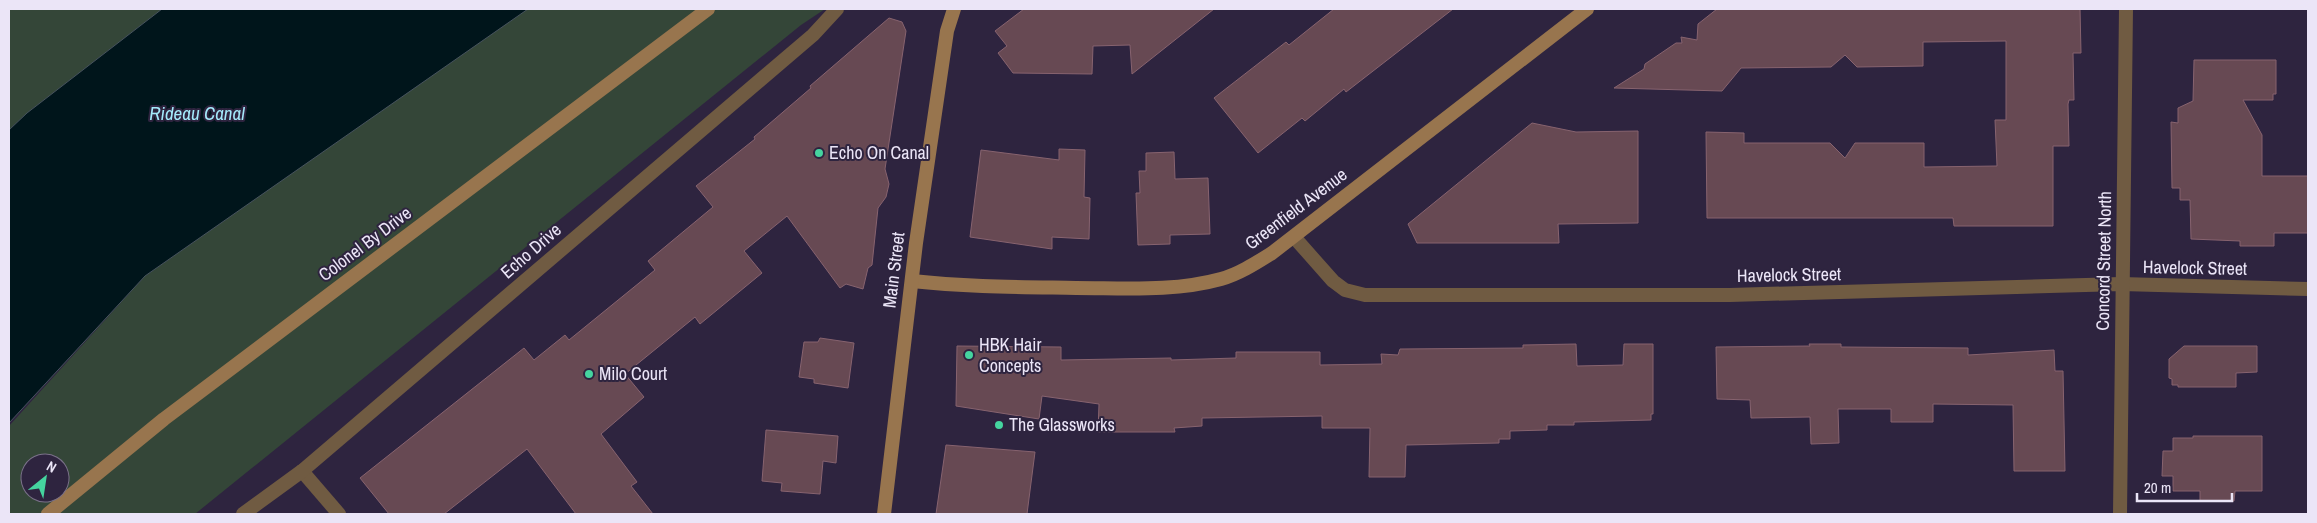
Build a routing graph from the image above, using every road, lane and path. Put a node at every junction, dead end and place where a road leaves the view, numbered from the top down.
1 (708, 9) edge
2 (837, 9) edge
3 (944, 9) edge
4 (954, 9) edge
5 (1587, 9) edge
6 (2126, 9) edge
7 (947, 31) junction
8 (1294, 237) junction
9 (912, 281) junction
10 (2121, 284) junction
11 (2308, 289) edge
12 (302, 471) junction
13 (48, 514) edge
14 (243, 514) edge
15 (338, 514) edge
16 (884, 514) edge
17 (2120, 514) edge

1 - 13 main road, Colonel By Drive
2 - 12 street, Echo Drive
3 - 7 main road, Main Street
4 - 7 main road, Main Street
5 - 8 main road, Greenfield Avenue
6 - 10 street, Concord Street North
7 - 9 main road, Main Street
8 - 9 main road, Greenfield Avenue
8 - 10 street, Havelock Street
9 - 16 main road, Main Street
10 - 11 street, Havelock Street
10 - 17 street, Concord Street North
12 - 14 street, Echo Drive
12 - 15 street

